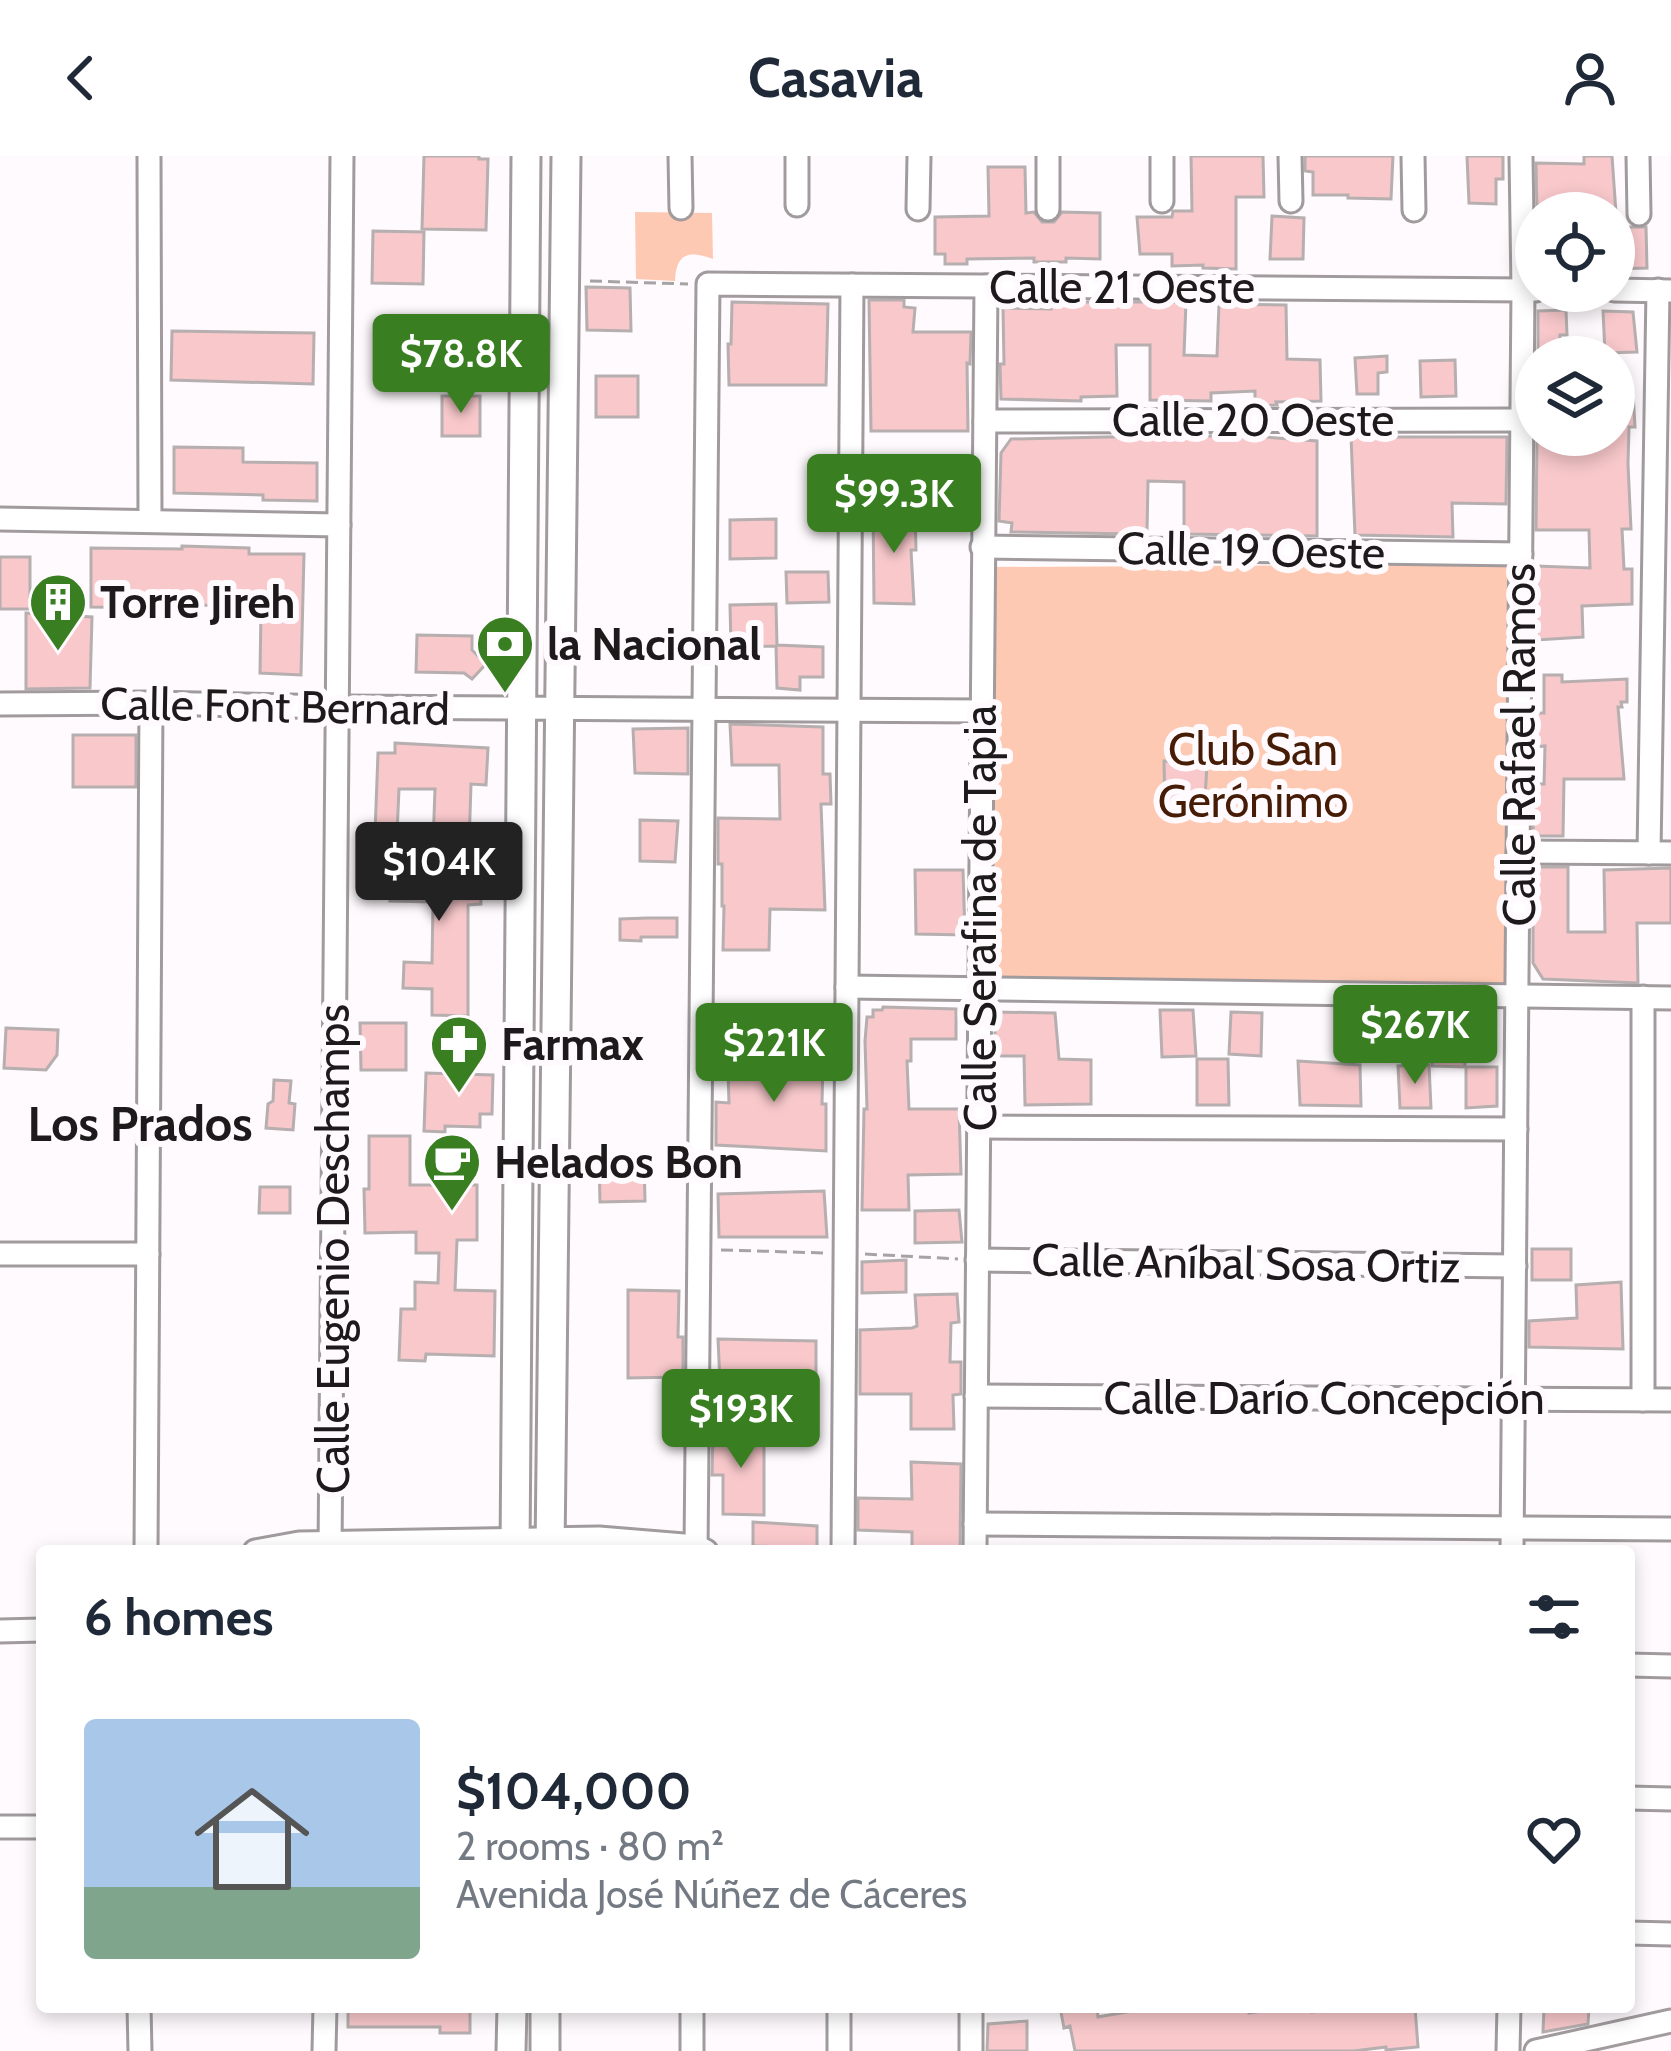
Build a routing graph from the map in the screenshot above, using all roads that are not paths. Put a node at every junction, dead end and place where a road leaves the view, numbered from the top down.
1 (149, 156) edge
2 (342, 156) edge
3 (526, 156) edge
4 (566, 156) edge
5 (680, 156) edge
6 (796, 156) edge
7 (920, 156) edge
8 (1048, 156) edge
9 (1162, 156) edge
10 (1290, 156) edge
11 (1413, 156) edge
12 (1521, 156) edge
13 (1638, 156) edge
14 (1523, 192) edge
15 (1162, 201) dead end
16 (1291, 201) dead end
17 (797, 205) dead end
18 (681, 208) dead end
19 (918, 209) dead end
20 (1048, 209) dead end
21 (1414, 210) dead end
22 (1639, 214) dead end
23 (852, 285) junction
24 (986, 286) junction
25 (1515, 290) edge
26 (1635, 290) edge
27 (1665, 291) edge
28 (1515, 420) edge
29 (985, 421) junction
30 (1663, 427) edge
31 (1522, 456) edge
32 (0, 519) edge
33 (150, 521) junction
34 (339, 525) junction
35 (982, 547) junction
36 (1521, 554) junction
37 (1662, 562) edge
38 (151, 703) junction
39 (0, 704) edge
40 (1661, 705) edge
41 (338, 707) junction
42 (704, 708) junction
43 (522, 709) junction
44 (560, 709) junction
45 (849, 710) junction
46 (982, 711) junction
47 (1518, 852) junction
48 (1660, 853) edge
49 (847, 988) junction
50 (980, 989) junction
51 (1517, 996) junction
52 (1643, 997) junction
53 (1671, 998) edge
54 (979, 1127) junction
55 (1516, 1129) junction
56 (0, 1254) edge
57 (148, 1254) junction
58 (977, 1260) junction
59 (1515, 1266) junction
60 (976, 1396) junction
61 (1514, 1399) junction
62 (1643, 1400) junction
63 (1671, 1400) edge
64 (975, 1524) junction
65 (1671, 1529) edge
66 (1512, 1539) edge
67 (146, 1545) edge
68 (330, 1545) edge
69 (515, 1545) edge
70 (550, 1545) edge
71 (556, 1545) edge
72 (663, 1545) edge
73 (700, 1545) edge
74 (843, 1545) edge
75 (975, 1545) edge
76 (36, 1630) edge
77 (0, 1631) edge
78 (1635, 1665) edge
79 (1671, 1666) edge
80 (1635, 1798) edge
81 (1671, 1798) edge
82 (0, 1827) edge
83 (36, 1827) edge
84 (1635, 1933) edge
85 (1671, 1934) edge
86 (140, 2013) edge
87 (325, 2013) edge
88 (512, 2013) edge
89 (545, 2013) edge
90 (692, 2013) edge
91 (839, 2013) edge
92 (971, 2013) edge
93 (1509, 2013) edge
94 (1671, 2021) edge
95 (140, 2051) edge
96 (324, 2051) edge
97 (512, 2051) edge
98 (544, 2051) edge
99 (692, 2051) edge
100 (839, 2051) edge
101 (970, 2051) edge
102 (1508, 2051) edge
103 (1536, 2051) edge

1 - 33 street
2 - 34 street, Calle Eugenio Deschamps
3 - 43 main road
4 - 44 main road
5 - 18 street
6 - 17 street
7 - 19 street
8 - 20 street
9 - 15 street
10 - 16 street
11 - 21 street
12 - 14 street, Calle Rafael Ramos
13 - 22 street
23 - 24 street, Calle 21 Oeste
23 - 42 street, Calle 21 Oeste
23 - 45 street
24 - 25 street, Calle 21 Oeste
24 - 29 street, Calle Serafina de Tapia
26 - 27 street
27 - 30 street
28 - 29 street, Calle 20 Oeste
29 - 35 street, Calle Serafina de Tapia
30 - 37 street
31 - 36 street, Calle Rafael Ramos
32 - 33 street
33 - 34 street
34 - 41 street, Calle Eugenio Deschamps
35 - 36 street, Calle 19 Oeste
35 - 46 street, Calle Serafina de Tapia
36 - 47 street, Calle Rafael Ramos
37 - 40 street
38 - 39 street, Calle Font Bernard
38 - 41 street, Calle Font Bernard
38 - 57 street
40 - 48 street
41 - 43 street, Calle Font Bernard
41 - 68 street, Calle Eugenio Deschamps
42 - 44 street, Calle Font Bernard
42 - 45 street, Calle Font Bernard
42 - 73 street
43 - 44 street, Calle Font Bernard
43 - 69 main road
44 - 70 main road
45 - 46 street, Calle Font Bernard
45 - 49 street
46 - 50 street, Calle Serafina de Tapia
47 - 48 street
47 - 51 street, Calle Rafael Ramos
49 - 50 street
49 - 74 street
50 - 51 street
50 - 54 street, Calle Serafina de Tapia
51 - 52 street
51 - 55 street, Calle Rafael Ramos
52 - 53 street
52 - 62 street
54 - 55 street
54 - 58 street, Calle Serafina de Tapia
55 - 59 street, Calle Rafael Ramos
56 - 57 street
57 - 67 street
58 - 59 street, Calle Aníbal Sosa Ortiz
58 - 60 street, Calle Serafina de Tapia
59 - 61 street, Calle Rafael Ramos
60 - 61 street, Calle Darío Concepción
60 - 64 street, Calle Serafina de Tapia
61 - 62 street, Calle Darío Concepción
61 - 66 street, Calle Rafael Ramos
62 - 63 street, Calle Darío Concepción
64 - 66 street
64 - 75 street, Calle Serafina de Tapia
65 - 66 street
71 - 72 street
76 - 77 street
78 - 79 street
80 - 81 street
82 - 83 street
84 - 85 street
86 - 95 street
87 - 96 street
88 - 97 main road
89 - 98 main road
90 - 99 street
91 - 100 street
92 - 101 street
93 - 102 street
94 - 103 street

